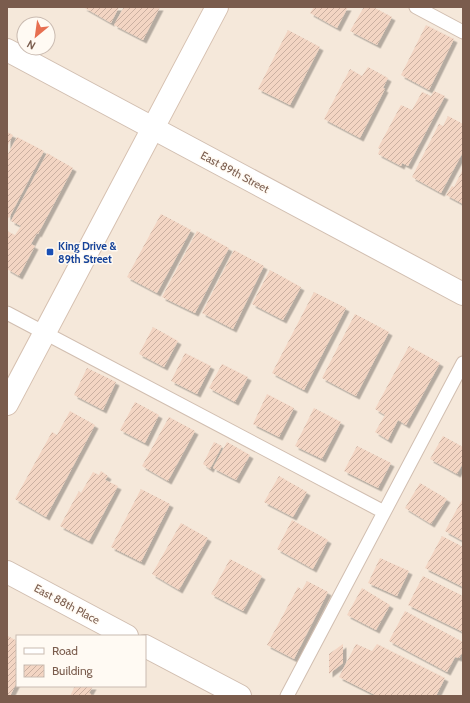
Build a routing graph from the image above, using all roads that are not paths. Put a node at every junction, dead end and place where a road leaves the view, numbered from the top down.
1 (218, 7) edge
2 (416, 7) edge
3 (463, 32) edge
4 (7, 50) edge
5 (153, 128) junction
6 (463, 294) edge
7 (7, 313) edge
8 (45, 333) junction
9 (463, 364) edge
10 (7, 404) edge
11 (384, 512) junction
12 (7, 572) edge
13 (125, 635) edge
14 (146, 647) edge
15 (240, 696) edge
16 (287, 696) edge

1 - 5 street
2 - 3 lane
4 - 5 street, East 89th Street
5 - 6 street, East 89th Street
5 - 8 street
7 - 8 lane
8 - 10 street
8 - 11 lane
9 - 11 lane
11 - 16 lane
12 - 13 street, East 88th Place
14 - 15 street

